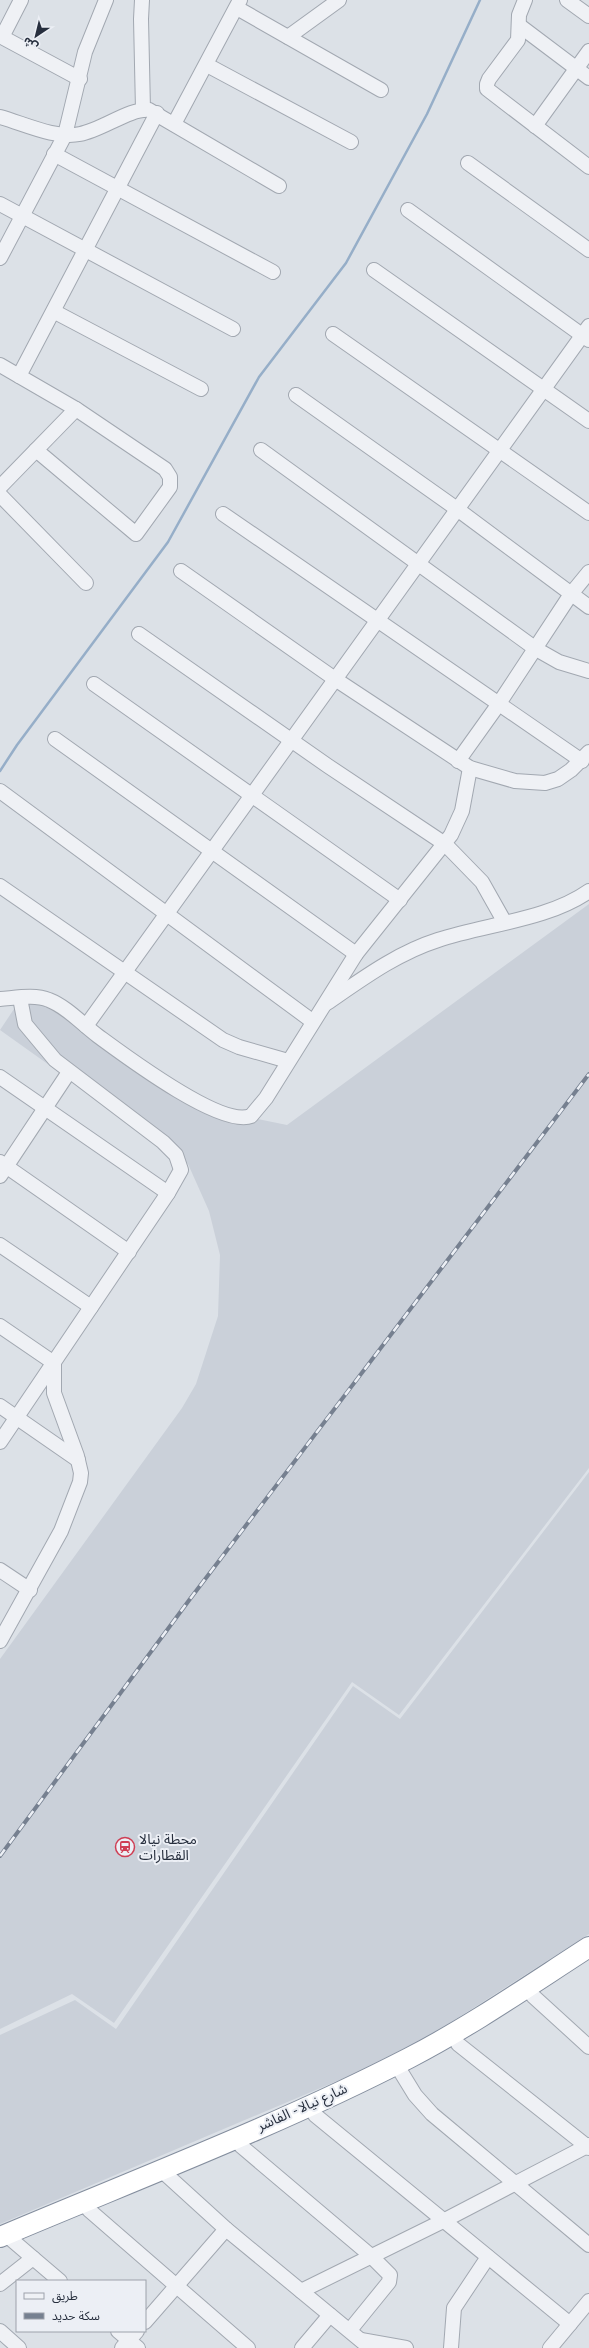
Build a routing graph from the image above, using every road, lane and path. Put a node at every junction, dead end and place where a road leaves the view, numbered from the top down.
1 (21, 0) edge
2 (106, 0) edge
3 (142, 0) edge
4 (339, 0) edge
5 (525, 0) edge
6 (567, 0) edge
7 (238, 4) edge
8 (589, 16) edge
9 (520, 26) junction
10 (1, 37) edge
11 (288, 37) junction
12 (589, 51) edge
13 (207, 65) junction
14 (576, 69) junction
15 (589, 78) edge
16 (80, 79) junction
17 (381, 90) dead end
18 (150, 112) junction
19 (0, 117) edge
20 (174, 124) junction
21 (535, 126) junction
22 (65, 135) junction
23 (351, 142) dead end
24 (54, 154) junction
25 (468, 163) dead end
26 (589, 167) edge
27 (279, 186) dead end
28 (117, 189) junction
29 (0, 204) edge
30 (408, 210) dead end
31 (22, 215) junction
32 (87, 248) junction
33 (589, 250) edge
34 (0, 258) edge
35 (374, 270) dead end
36 (273, 272) dead end
37 (55, 312) junction
38 (233, 329) dead end
39 (333, 334) dead end
40 (587, 334) edge
41 (0, 365) edge
42 (19, 376) junction
43 (200, 389) dead end
44 (544, 390) junction
45 (296, 395) dead end
46 (76, 409) junction
47 (589, 421) edge
48 (36, 450) junction
49 (260, 450) dead end
50 (500, 450) junction
51 (0, 487) edge
52 (0, 495) edge
53 (457, 510) junction
54 (589, 513) edge
55 (223, 514) dead end
56 (418, 564) junction
57 (181, 572) dead end
58 (589, 572) edge
59 (86, 583) dead end
60 (571, 594) junction
61 (589, 607) edge
62 (377, 621) junction
63 (139, 634) dead end
64 (536, 649) junction
65 (589, 671) edge
66 (335, 679) junction
67 (94, 684) dead end
68 (498, 705) junction
69 (55, 739) dead end
70 (291, 740) junction
71 (585, 757) edge
72 (464, 764) junction
73 (0, 791) edge
74 (252, 795) junction
75 (445, 844) junction
76 (212, 851) junction
77 (0, 886) edge
78 (589, 891) edge
79 (400, 900) junction
80 (167, 913) junction
81 (504, 921) junction
82 (356, 954) junction
83 (125, 972) junction
84 (20, 998) junction
85 (0, 999) edge
86 (321, 1007) junction
87 (312, 1021) junction
88 (86, 1026) junction
89 (288, 1061) junction
90 (69, 1072) junction
91 (0, 1077) edge
92 (45, 1108) junction
93 (2, 1168) edge
94 (168, 1193) junction
95 (0, 1245) edge
96 (129, 1252) junction
97 (91, 1307) junction
98 (0, 1326) edge
99 (54, 1362) junction
100 (0, 1406) edge
101 (17, 1418) junction
102 (0, 1442) edge
103 (78, 1460) junction
104 (0, 1570) edge
105 (30, 1590) junction
106 (0, 1641) edge
107 (589, 1947) edge
108 (589, 1960) edge
109 (533, 1996) junction
110 (458, 2044) junction
111 (589, 2047) edge
112 (399, 2069) junction
113 (315, 2115) junction
114 (241, 2146) junction
115 (588, 2146) edge
116 (164, 2173) junction
117 (514, 2184) junction
118 (89, 2210) junction
119 (69, 2212) junction
120 (443, 2221) junction
121 (226, 2229) junction
122 (5, 2240) edge
123 (589, 2245) edge
124 (370, 2255) junction
125 (488, 2257) junction
126 (34, 2258) junction
127 (59, 2280) edge
128 (0, 2284) edge
129 (177, 2287) junction
130 (301, 2291) junction
131 (589, 2301) edge
132 (330, 2315) junction
133 (146, 2321) edge
134 (570, 2324) junction
135 (350, 2330) junction
136 (0, 2331) edge
137 (366, 2344) edge
138 (19, 2348) edge
139 (248, 2348) edge
140 (302, 2348) edge
141 (406, 2348) edge
142 (451, 2348) edge
143 (550, 2348) edge

1 - 10 street
2 - 16 street
3 - 18 street
4 - 11 street
5 - 9 street
6 - 8 street
7 - 11 street
7 - 13 street
9 - 14 street
9 - 21 street
10 - 16 street
11 - 17 street
12 - 14 street
13 - 20 street
13 - 23 street
14 - 15 street
14 - 21 street
16 - 22 street
18 - 20 street
18 - 22 street
18 - 28 street
19 - 22 street
20 - 27 street
21 - 26 street
22 - 24 street
24 - 28 street
24 - 31 street
25 - 33 street
28 - 32 street
28 - 36 street
29 - 31 street
30 - 40 street
31 - 32 street
31 - 34 street
32 - 37 street
32 - 38 street
35 - 44 street
37 - 42 street
37 - 43 street
39 - 50 street
40 - 44 street
41 - 42 street
42 - 46 street
44 - 47 street
44 - 50 street
45 - 53 street
46 - 48 street
46 - 48 street
48 - 51 street
49 - 56 street
50 - 53 street
50 - 54 street
52 - 59 street
53 - 56 street
53 - 60 street
55 - 62 street
56 - 62 street
56 - 64 street
57 - 66 street
58 - 60 street
60 - 61 street
60 - 64 street
62 - 66 street
62 - 68 street
63 - 70 street
64 - 65 street
64 - 68 street
66 - 70 street
66 - 72 street
67 - 74 street
68 - 71 street
68 - 72 street
69 - 76 street
70 - 74 street
70 - 75 street
71 - 72 street
72 - 75 street
73 - 80 street
74 - 76 street
74 - 79 street
75 - 79 street
75 - 81 street
76 - 80 street
76 - 82 street
77 - 83 street
78 - 81 street
79 - 82 street
80 - 83 street
80 - 87 street
81 - 86 street
82 - 86 street
83 - 88 street
83 - 89 street
84 - 85 street
84 - 88 street
84 - 90 street
86 - 87 street
87 - 89 street
88 - 89 street
90 - 92 street
90 - 94 street
91 - 92 street
92 - 93 street
92 - 94 street
93 - 96 street
94 - 96 street
95 - 97 street
96 - 97 street
97 - 99 street
98 - 99 street
99 - 101 street
99 - 103 street
100 - 101 street
101 - 102 street
101 - 103 street
103 - 105 street
104 - 105 street
105 - 106 street
107 - 112 highway, شارع نيالا - الفاشر
108 - 109 highway, شارع نيالا - الفاشر
109 - 110 highway, شارع نيالا - الفاشر
109 - 111 street
110 - 112 highway, شارع نيالا - الفاشر
110 - 115 street
112 - 113 highway, شارع نيالا - الفاشر
112 - 116 highway, شارع نيالا - الفاشر
112 - 117 street
113 - 114 highway, شارع نيالا - الفاشر
113 - 120 street
114 - 116 highway, شارع نيالا - الفاشر
114 - 124 street
115 - 117 street
116 - 118 highway, شارع نيالا - الفاشر
116 - 119 highway, شارع نيالا - الفاشر
116 - 121 street
117 - 120 street
117 - 123 street
118 - 119 highway, شارع نيالا - الفاشر
118 - 129 street
119 - 122 highway, شارع نيالا - الفاشر
120 - 124 street
120 - 125 street
121 - 129 street
121 - 130 street
122 - 126 street
124 - 130 street
124 - 135 street
125 - 134 street
125 - 142 street
126 - 127 street
126 - 128 street
129 - 133 street
129 - 139 street
130 - 132 street
131 - 134 street
132 - 135 street
132 - 140 street
134 - 143 street
135 - 137 street
136 - 138 street
137 - 141 street

